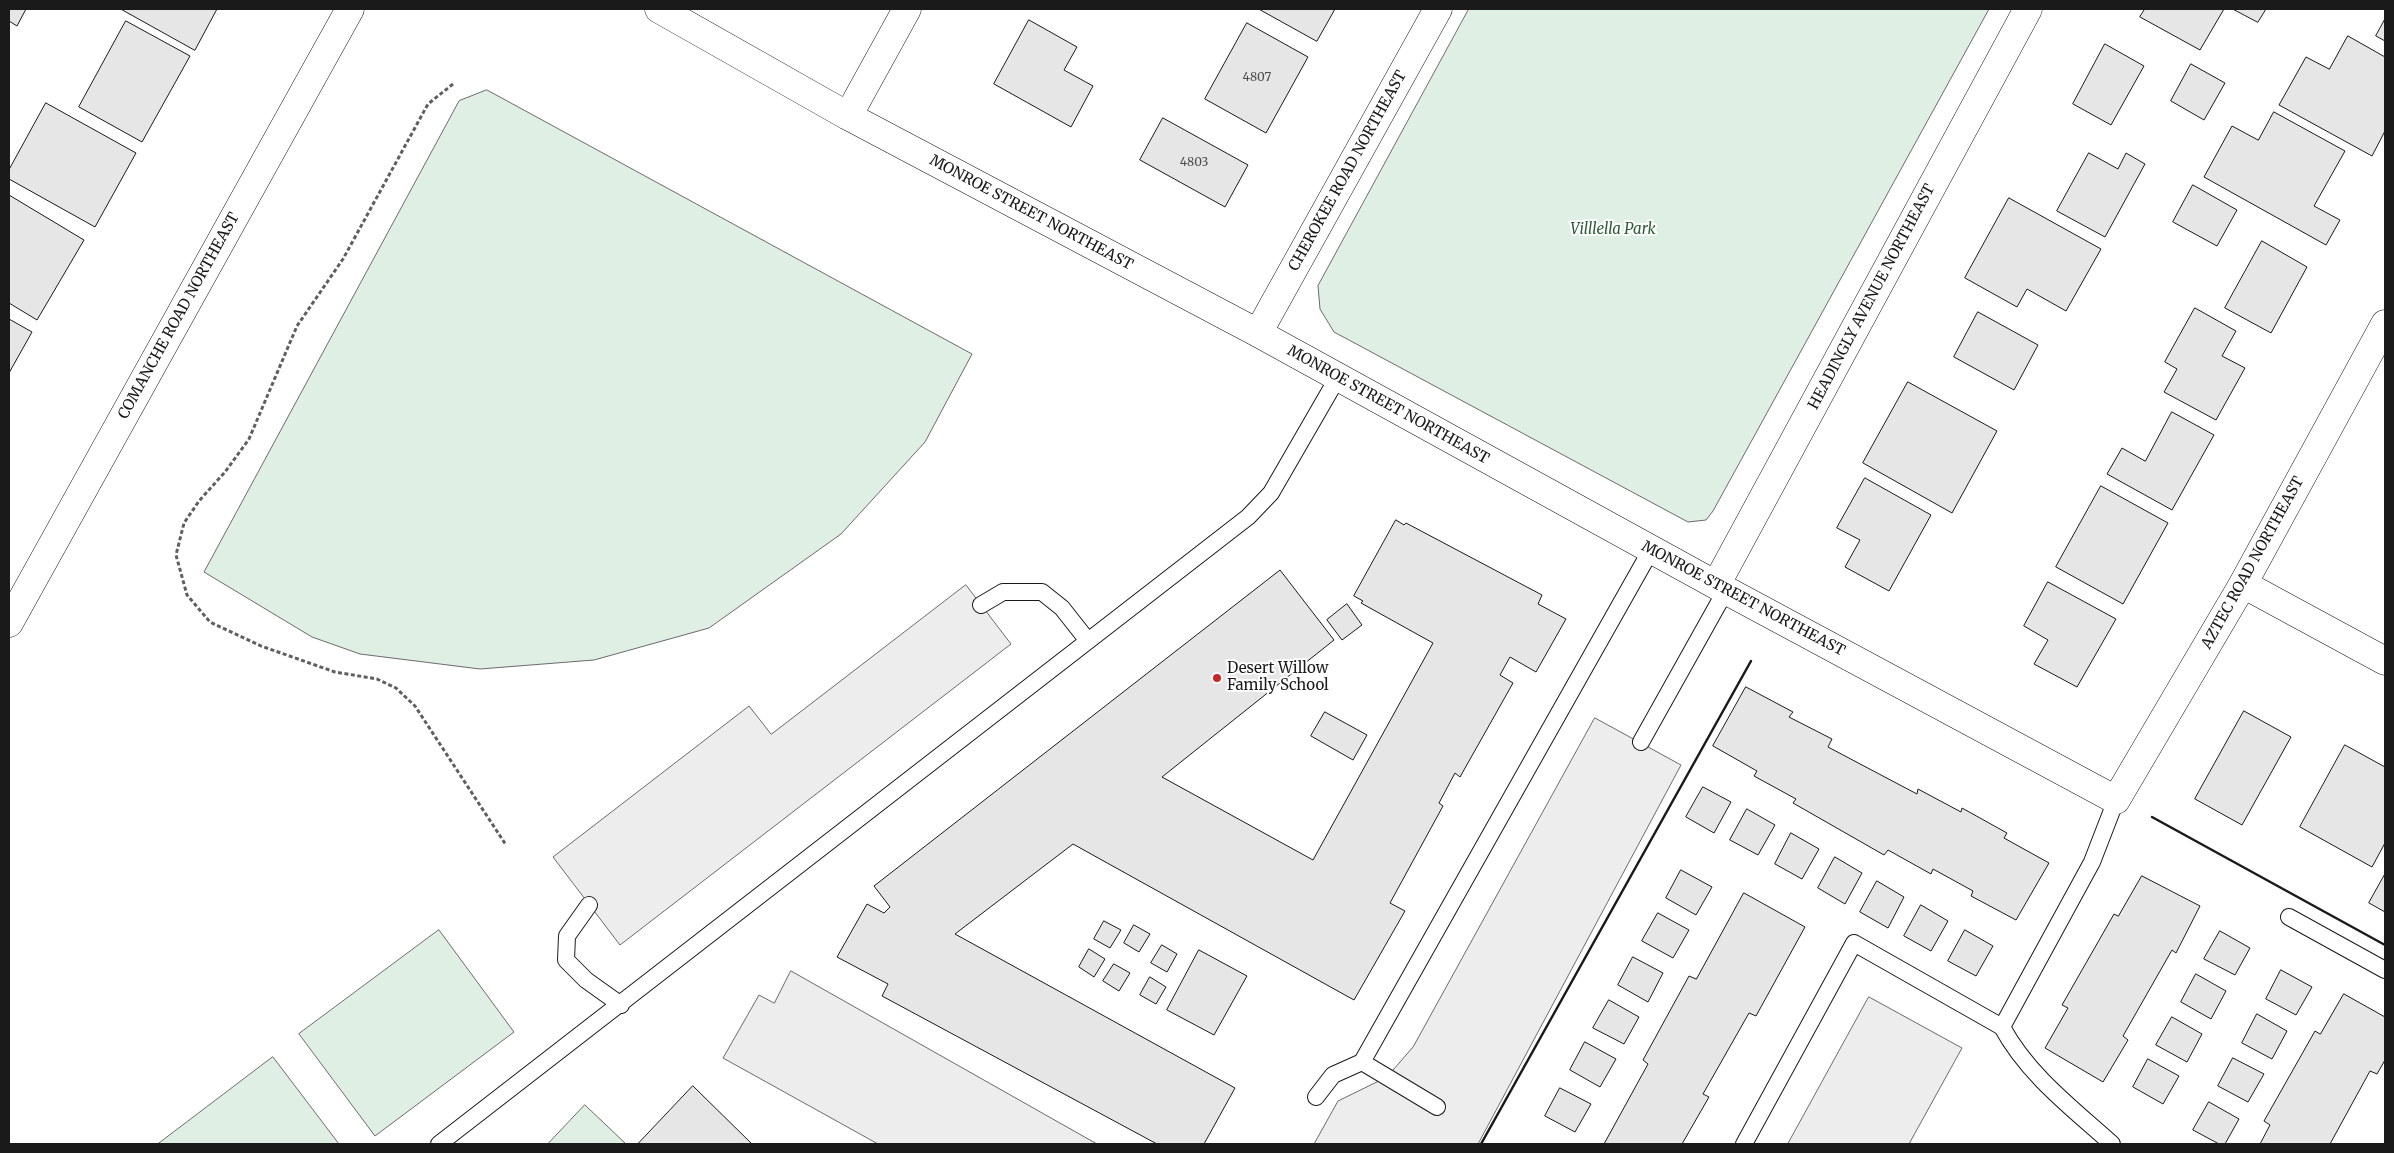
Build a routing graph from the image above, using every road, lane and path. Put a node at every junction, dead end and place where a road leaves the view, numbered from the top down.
1 (350, 9) edge
2 (659, 9) edge
3 (907, 9) edge
4 (1438, 9) edge
5 (2028, 9) edge
6 (453, 84) dead end
7 (848, 116) junction
8 (2385, 324) edge
9 (1258, 333) junction
10 (1338, 377) junction
11 (1651, 550) junction
12 (2243, 584) junction
13 (1721, 588) junction
14 (981, 605) dead end
15 (9, 623) edge
16 (1088, 641) junction
17 (2385, 661) edge
18 (1641, 742) dead end
19 (2116, 800) junction
20 (506, 845) dead end
21 (589, 905) dead end
22 (2289, 917) dead end
23 (2385, 970) edge
24 (621, 1005) junction
25 (2002, 1027) junction
26 (1362, 1062) junction
27 (1316, 1098) dead end
28 (1437, 1107) dead end
29 (439, 1144) edge
30 (1744, 1144) edge
31 (2112, 1144) edge

1 - 15 street, COMANCHE ROAD NORTHEAST
2 - 7 street, MONROE STREET NORTHEAST
3 - 7 street
4 - 9 street, CHEROKEE ROAD NORTHEAST
5 - 13 street, HEADINGLY AVENUE NORTHEAST
6 - 20 path
7 - 9 street, MONROE STREET NORTHEAST
8 - 12 street, AZTEC ROAD NORTHEAST
9 - 10 street, MONROE STREET NORTHEAST
10 - 11 street, MONROE STREET NORTHEAST
10 - 16 lane
11 - 13 street, MONROE STREET NORTHEAST
11 - 26 lane
12 - 17 street
12 - 19 street, AZTEC ROAD NORTHEAST
13 - 18 lane
13 - 19 street, MONROE STREET NORTHEAST
14 - 16 lane
16 - 24 lane
19 - 25 lane
21 - 24 lane
22 - 23 lane
24 - 29 lane
25 - 30 lane
25 - 31 lane
26 - 27 lane
26 - 28 lane

